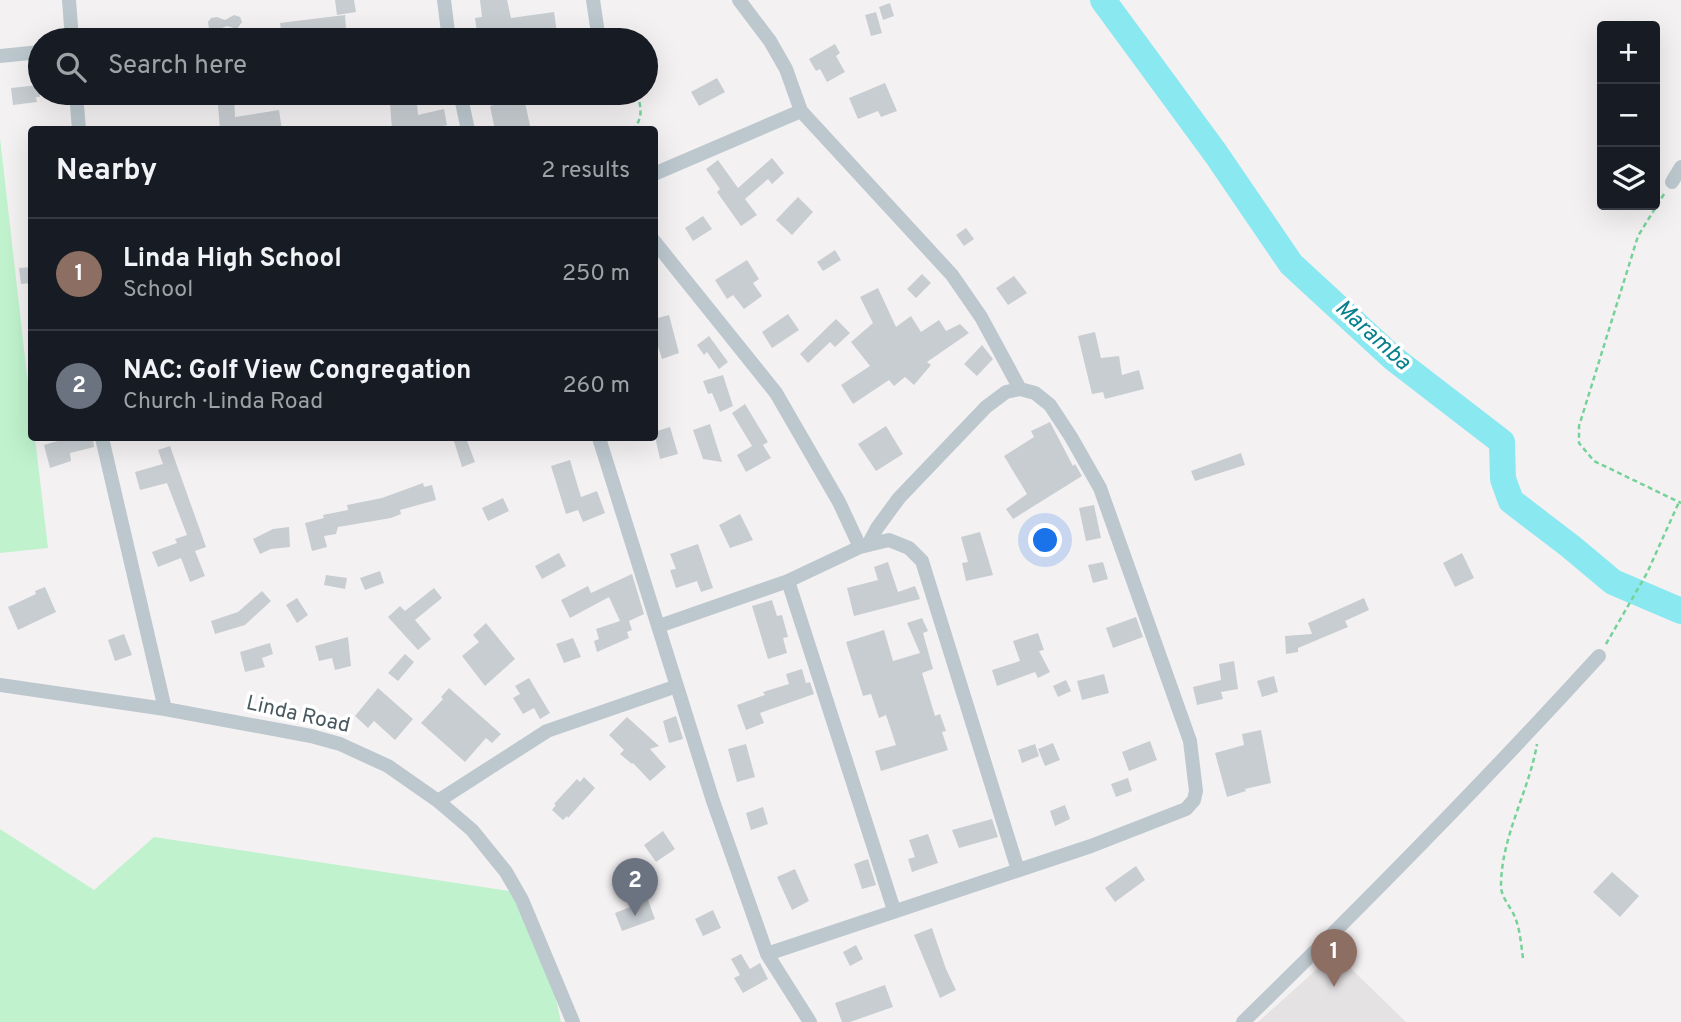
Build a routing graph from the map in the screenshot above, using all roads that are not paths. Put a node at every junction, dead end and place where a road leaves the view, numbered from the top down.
1 (69, 0) edge
2 (443, 0) edge
3 (593, 0) edge
4 (739, 0) edge
5 (71, 28) edge
6 (447, 28) edge
7 (597, 28) edge
8 (28, 53) edge
9 (0, 56) edge
10 (77, 105) edge
11 (463, 105) edge
12 (801, 111) junction
13 (79, 126) edge
14 (467, 126) edge
15 (1681, 167) edge
16 (658, 172) edge
17 (1672, 182) road end
18 (658, 246) edge
19 (1020, 389) junction
20 (103, 441) edge
21 (600, 441) edge
22 (864, 546) junction
23 (788, 581) junction
24 (659, 626) junction
25 (1599, 656) dead end
26 (0, 685) edge
27 (677, 686) junction
28 (165, 709) junction
29 (438, 801) junction
30 (1018, 870) junction
31 (894, 911) junction
32 (767, 954) junction
33 (573, 1022) edge
34 (810, 1022) edge
35 (1242, 1022) edge

1 - 5 street
2 - 6 street
3 - 7 street
4 - 12 street
8 - 9 street
10 - 13 street
11 - 14 street
12 - 16 street
12 - 19 street
15 - 17 street
18 - 22 street
19 - 22 street
19 - 30 street
20 - 28 street
21 - 24 street
22 - 23 street
22 - 30 street
23 - 24 street
23 - 31 street
24 - 27 street
25 - 35 street
26 - 28 street, Linda Road
27 - 29 street
27 - 32 street
28 - 29 street, Linda Road
29 - 33 street, Linda Road
30 - 31 street
31 - 32 street
32 - 34 street

